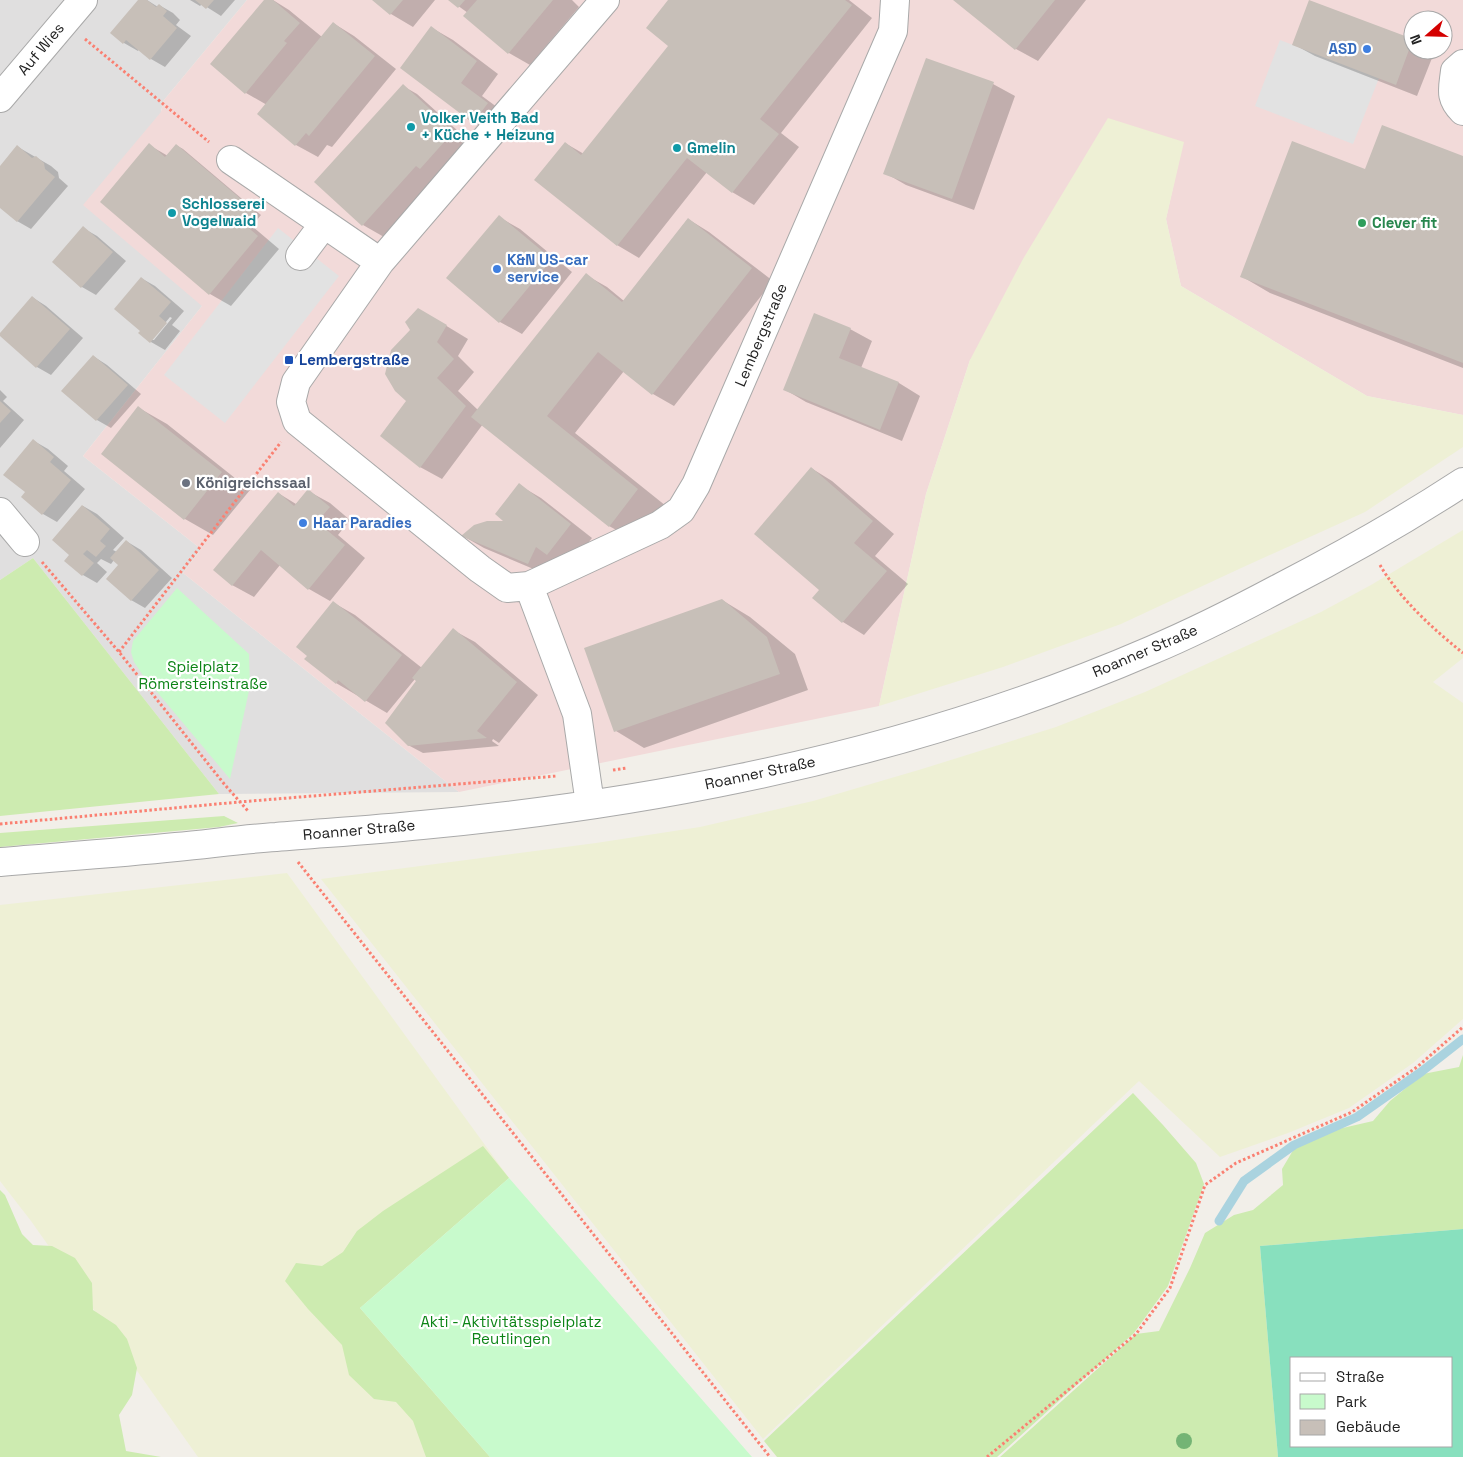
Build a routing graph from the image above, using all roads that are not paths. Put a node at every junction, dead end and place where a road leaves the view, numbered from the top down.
1 (605, 0) edge
2 (896, 0) edge
3 (73, 7) edge
4 (1463, 64) edge
5 (0, 98) edge
6 (1463, 111) edge
7 (231, 160) road end
8 (324, 224) junction
9 (300, 256) dead end
10 (380, 262) junction
11 (1463, 482) edge
12 (0, 512) edge
13 (25, 542) road end
14 (530, 586) junction
15 (590, 804) junction
16 (0, 862) edge

1 - 10 street
2 - 14 street, Lembergstraße
3 - 5 street, Auf Wies
4 - 6 street
7 - 8 street
8 - 9 street
8 - 10 street
10 - 14 street, Lembergstraße
11 - 15 street, Roanner Straße
12 - 13 street
14 - 15 street
15 - 16 street, Roanner Straße

